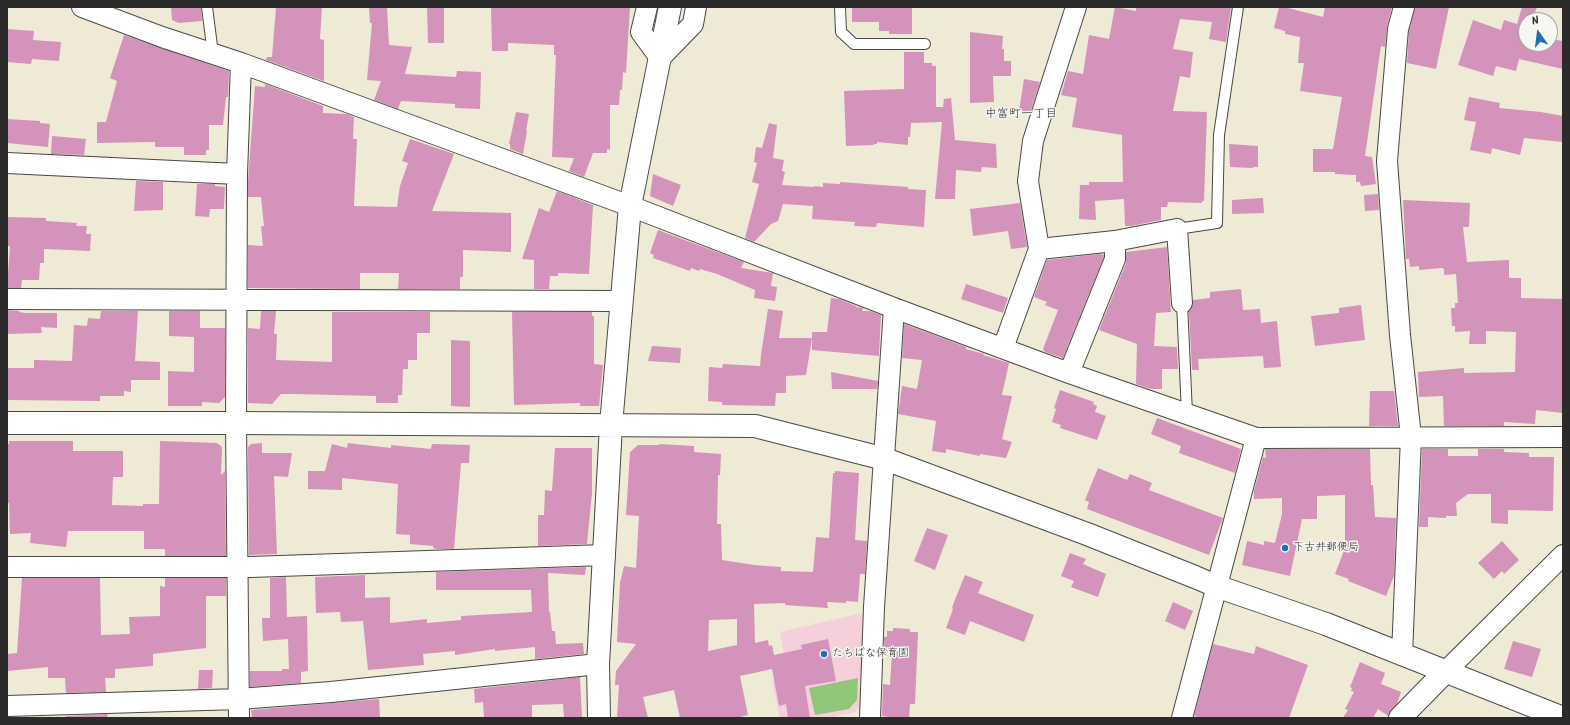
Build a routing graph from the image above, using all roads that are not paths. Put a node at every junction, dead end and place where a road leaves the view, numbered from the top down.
1 (82, 7) edge
2 (207, 7) edge
3 (647, 7) edge
4 (670, 7) edge
5 (696, 7) edge
6 (840, 7) edge
7 (1076, 7) edge
8 (1238, 7) edge
9 (1404, 7) edge
10 (925, 44) dead end
11 (213, 54) junction
12 (660, 58) junction
13 (241, 63) junction
14 (7, 163) edge
15 (237, 174) junction
16 (630, 206) junction
17 (1177, 229) junction
18 (1115, 241) junction
19 (1039, 249) junction
20 (7, 299) edge
21 (237, 300) junction
22 (621, 300) junction
23 (1182, 303) joint
24 (894, 308) junction
25 (1003, 348) junction
26 (1069, 373) junction
27 (1187, 414) junction
28 (236, 423) junction
29 (7, 424) edge
30 (611, 425) junction
31 (1563, 437) edge
32 (1256, 438) junction
33 (1411, 438) junction
34 (885, 459) junction
35 (605, 555) junction
36 (1563, 555) edge
37 (238, 566) junction
38 (7, 567) edge
39 (1216, 586) junction
40 (1402, 654) junction
41 (598, 664) junction
42 (1445, 672) junction
43 (239, 698) junction
44 (7, 706) edge
45 (239, 718) edge
46 (599, 718) edge
47 (870, 718) edge
48 (1182, 718) edge
49 (1400, 718) edge
50 (1563, 718) edge

1 - 11 street
2 - 11 lane
3 - 12 street
4 - 12 street
5 - 12 street
6 - 10 lane
7 - 19 street
8 - 17 lane
9 - 33 street
11 - 13 street
12 - 16 street
13 - 15 street
13 - 16 street
14 - 15 street
15 - 21 street
16 - 22 street
16 - 24 street
17 - 18 street
17 - 23 street
18 - 19 street
18 - 26 street
19 - 25 street
20 - 21 street
21 - 22 street
21 - 28 street
22 - 30 street
23 - 27 lane
24 - 25 street
24 - 34 street
25 - 26 street
26 - 27 street
27 - 32 street
28 - 29 street
28 - 30 street
28 - 37 street
30 - 34 street
30 - 35 street
31 - 33 street
32 - 33 street
32 - 39 street
33 - 40 street
34 - 39 street
34 - 47 street
35 - 37 street
35 - 41 street
36 - 42 street
37 - 38 street
37 - 43 street
39 - 40 street
39 - 48 street
40 - 42 street
41 - 43 street
41 - 46 street
42 - 49 street
42 - 50 street
43 - 44 street
43 - 45 street

